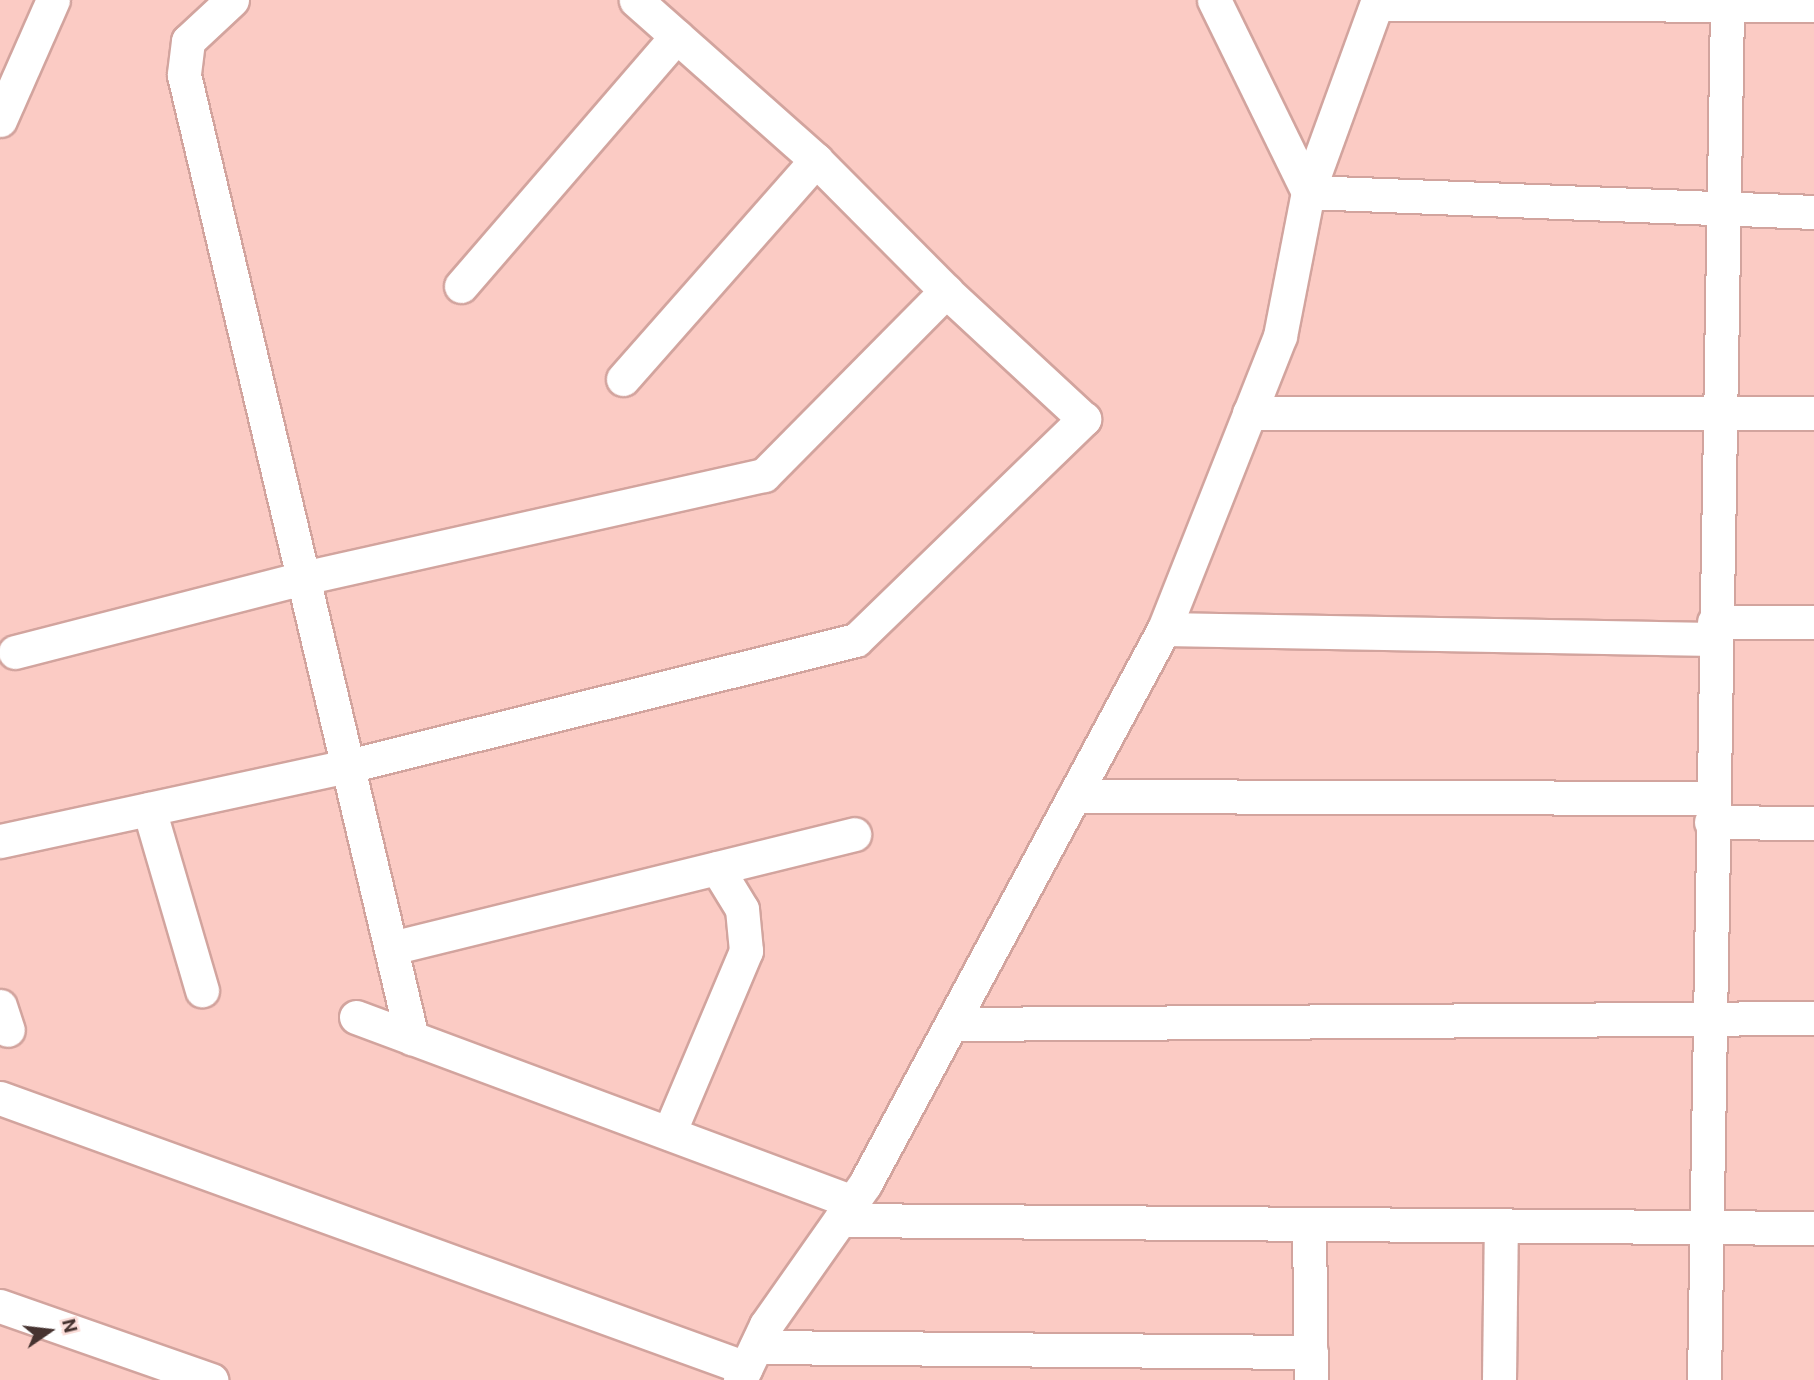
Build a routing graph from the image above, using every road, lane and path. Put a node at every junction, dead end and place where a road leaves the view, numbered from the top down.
1 (232, 0) edge
2 (636, 0) edge
3 (1214, 0) edge
4 (1378, 2) edge
5 (41, 3) edge
6 (1727, 3) junction
7 (1814, 5) edge
8 (677, 36) junction
9 (0, 120) edge
10 (816, 160) junction
11 (1308, 191) junction
12 (1722, 211) junction
13 (1814, 212) edge
14 (461, 286) dead end
15 (946, 291) junction
16 (623, 379) dead end
17 (1718, 412) junction
18 (1249, 413) junction
19 (1814, 413) edge
20 (303, 578) junction
21 (1814, 622) edge
22 (1164, 629) junction
23 (1714, 630) junction
24 (15, 652) dead end
25 (348, 766) junction
26 (1074, 796) junction
27 (149, 809) junction
28 (1711, 810) junction
29 (1814, 823) edge
30 (854, 834) dead end
31 (0, 841) edge
32 (716, 868) junction
33 (391, 948) junction
34 (202, 989) dead end
35 (356, 1017) dead end
36 (1709, 1017) junction
37 (1814, 1018) edge
38 (952, 1024) junction
39 (412, 1038) junction
40 (0, 1098) edge
41 (669, 1133) junction
42 (846, 1211) junction
43 (1309, 1225) junction
44 (1501, 1227) junction
45 (1814, 1228) edge
46 (1705, 1229) junction
47 (0, 1306) edge
48 (747, 1365) edge
49 (1311, 1366) edge
50 (211, 1380) edge
51 (1499, 1380) edge
52 (1704, 1380) edge

1 - 20 street
2 - 8 street
3 - 11 street
4 - 6 street
4 - 11 street
5 - 9 street
6 - 7 street
6 - 12 street
8 - 10 street
8 - 14 street
10 - 15 street
10 - 16 street
11 - 12 street
11 - 18 street
12 - 13 street
12 - 17 street
15 - 20 street
15 - 25 street
17 - 18 street
17 - 19 street
17 - 23 street
18 - 22 street
20 - 24 street
20 - 25 street
21 - 23 street
22 - 23 street
22 - 26 street
23 - 28 street
25 - 27 street
25 - 33 street
26 - 28 street
26 - 38 street
27 - 31 street
27 - 34 street
28 - 29 street
28 - 36 street
30 - 32 street
32 - 33 street
32 - 41 street
33 - 39 street
35 - 39 street
36 - 37 street
36 - 38 street
36 - 46 street
38 - 42 street
39 - 41 street
40 - 48 street
41 - 42 street
42 - 43 street
42 - 48 street
43 - 44 street
43 - 49 street
44 - 46 street
44 - 51 street
45 - 46 street
46 - 52 street
47 - 50 street
48 - 49 street

